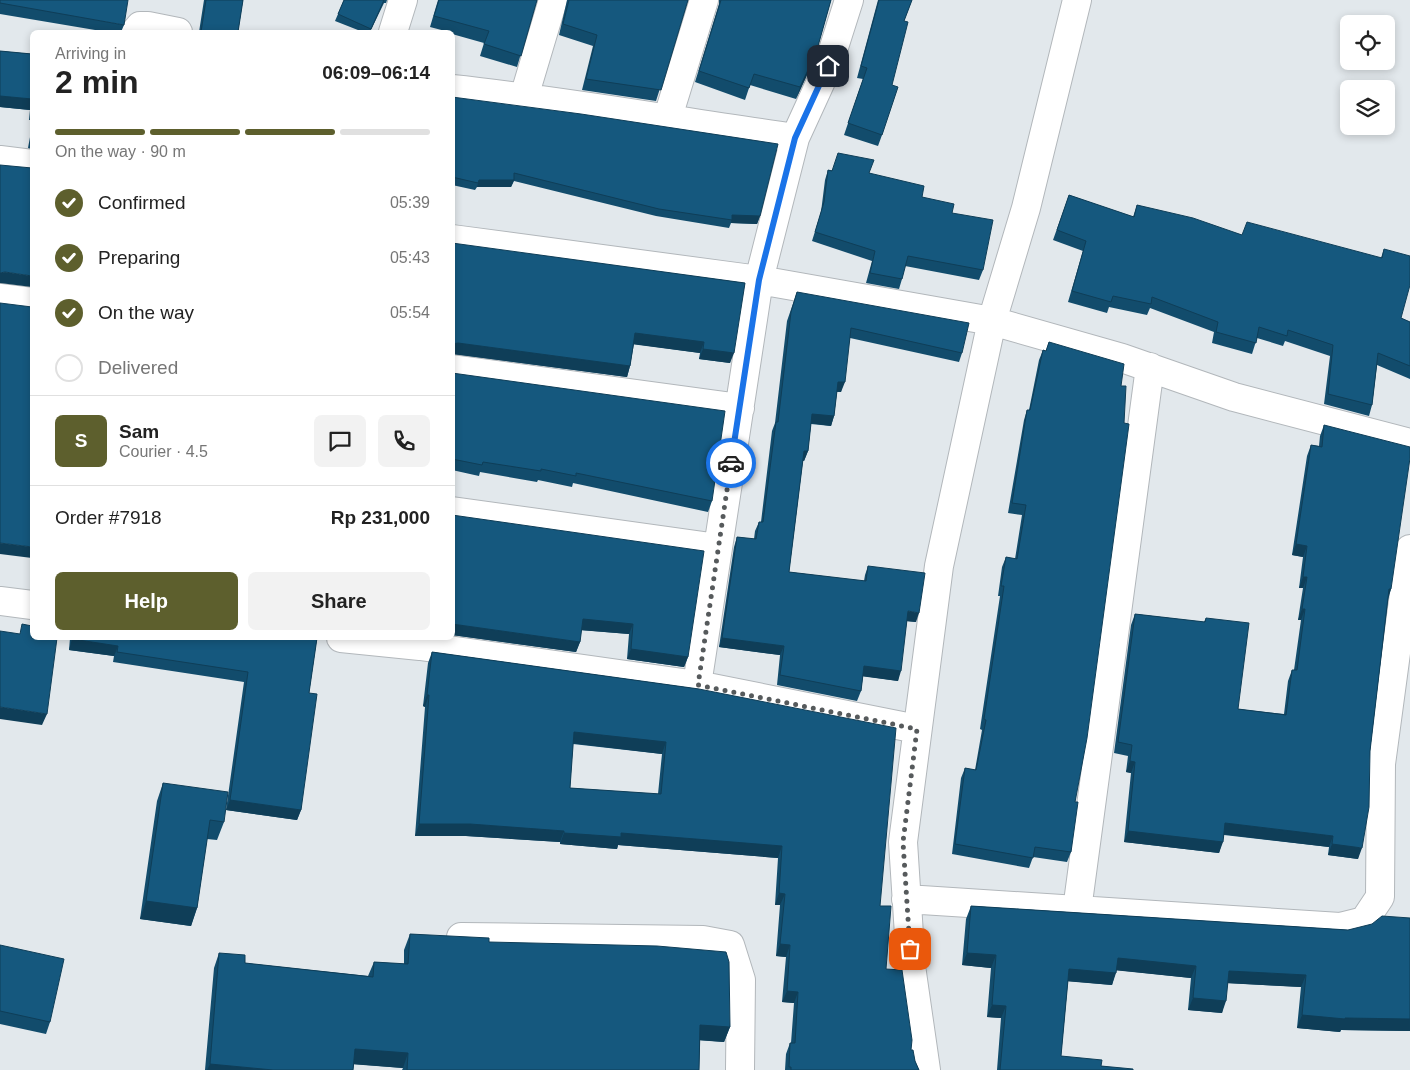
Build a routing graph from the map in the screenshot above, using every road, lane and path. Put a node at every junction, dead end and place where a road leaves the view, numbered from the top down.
1 (403, 0) edge
2 (553, 0) edge
3 (704, 0) edge
4 (849, 0) edge
5 (1077, 0) edge
6 (137, 30) edge
7 (168, 30) edge
8 (394, 30) edge
9 (455, 89) edge
10 (524, 97) junction
11 (667, 120) junction
12 (795, 138) junction
13 (0, 160) edge
14 (30, 164) edge
15 (455, 239) edge
16 (759, 280) junction
17 (0, 298) edge
18 (30, 302) edge
19 (992, 322) junction
20 (1150, 368) junction
21 (455, 369) edge
22 (740, 408) junction
23 (1410, 443) edge
24 (455, 511) edge
25 (718, 548) junction
26 (1410, 549) edge
27 (0, 601) edge
28 (30, 605) edge
29 (361, 640) edge
30 (698, 685) junction
31 (917, 729) junction
32 (906, 899) junction
33 (1077, 910) junction
34 (461, 936) edge
35 (740, 1070) edge
36 (926, 1070) edge

1 - 8 street
2 - 10 street
3 - 11 street
4 - 12 street
5 - 19 street
6 - 7 street
9 - 10 street
10 - 11 street
11 - 12 street
12 - 16 street
13 - 14 street
15 - 16 street
16 - 19 street
16 - 22 street
17 - 18 street
19 - 20 street
19 - 31 street
20 - 23 street
20 - 33 street
21 - 22 street
22 - 25 street
24 - 25 street
25 - 30 street
26 - 33 street
27 - 28 street
29 - 30 street
30 - 31 street
31 - 32 street
32 - 33 street
32 - 36 street
34 - 35 street

